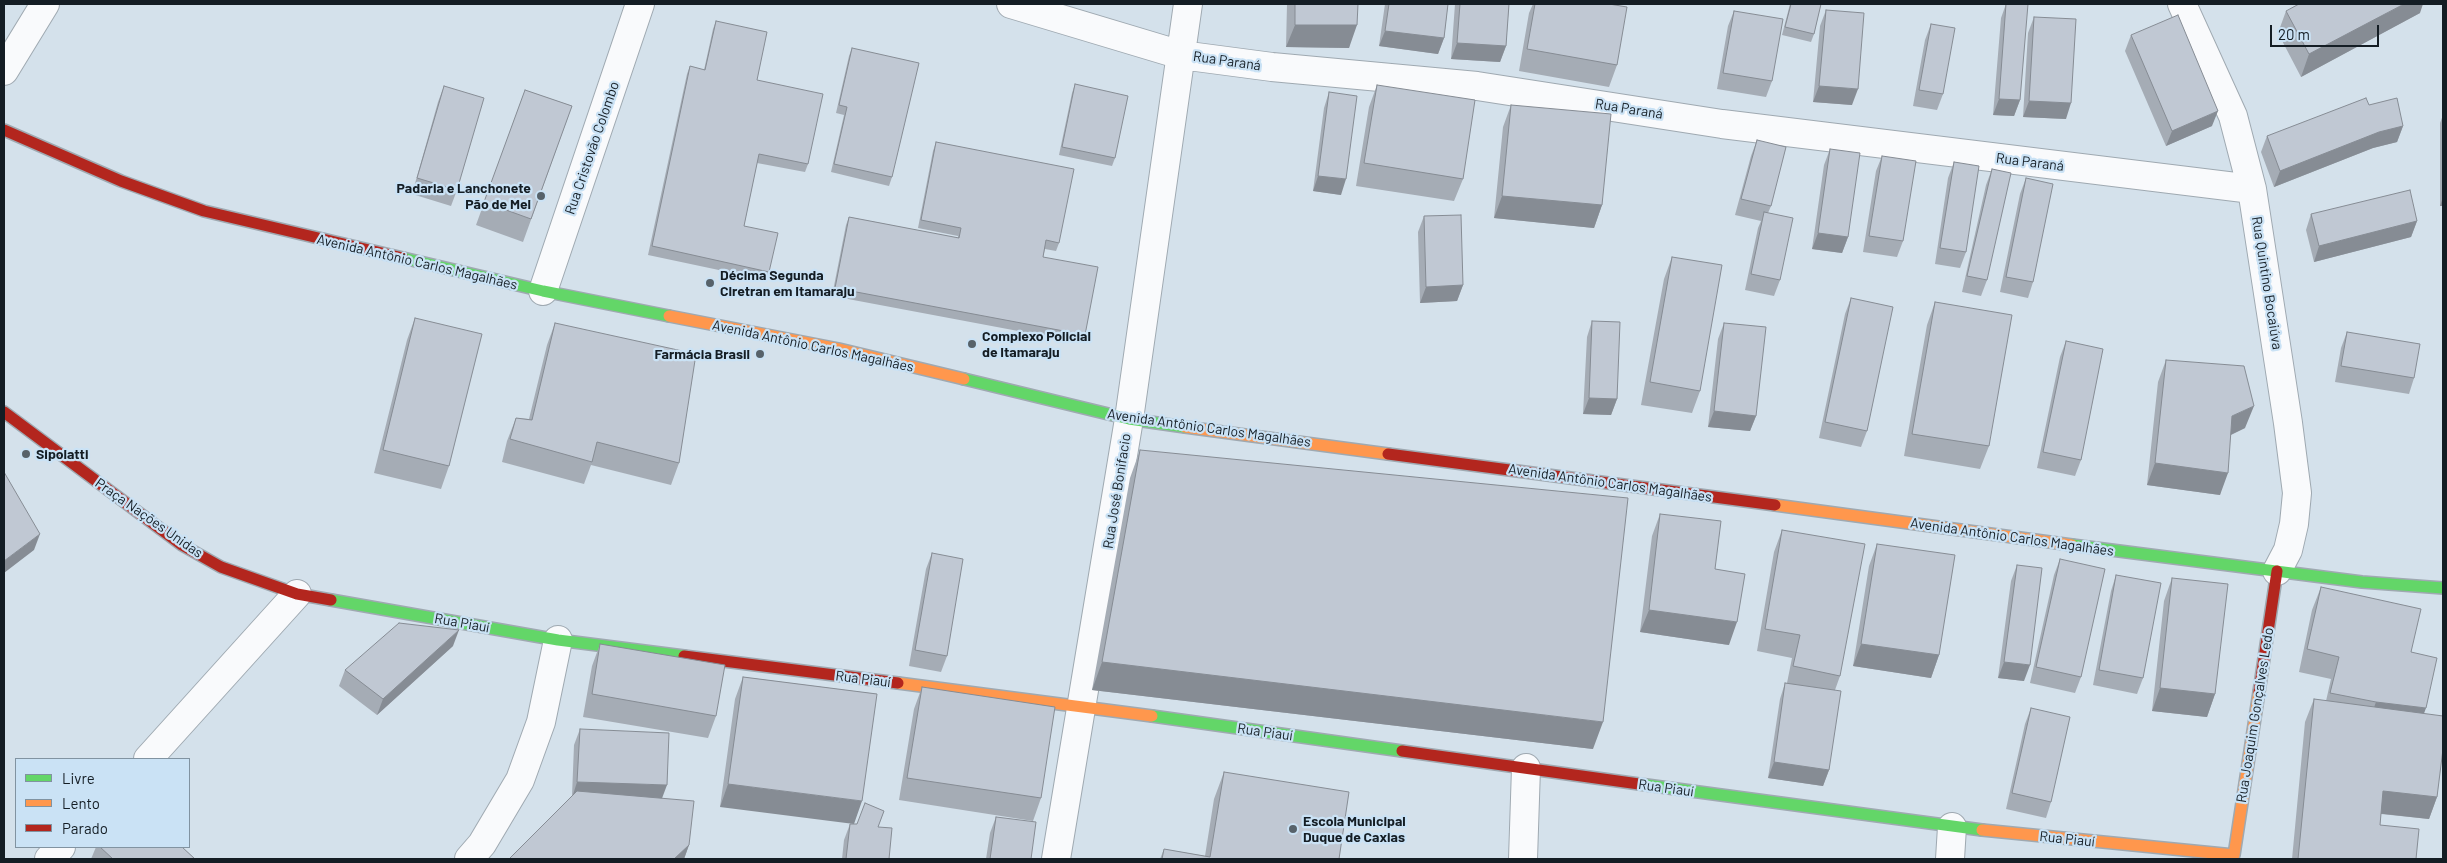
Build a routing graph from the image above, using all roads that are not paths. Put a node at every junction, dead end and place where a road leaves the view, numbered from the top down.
1 (45, 4) edge
2 (640, 4) edge
3 (1011, 4) edge
4 (1188, 4) edge
5 (2182, 4) edge
6 (1181, 55) junction
7 (4, 71) edge
8 (4, 130) edge
9 (2252, 189) junction
10 (544, 292) junction
11 (4, 412) edge
12 (1129, 419) junction
13 (2277, 571) junction
14 (2443, 588) edge
15 (297, 594) junction
16 (558, 640) junction
17 (1081, 706) junction
18 (149, 758) edge
19 (1526, 768) junction
20 (1952, 827) junction
21 (60, 848) edge
22 (2234, 857) edge
23 (49, 859) edge
24 (469, 859) edge
25 (1056, 859) edge
26 (1523, 859) edge
27 (1950, 859) edge

1 - 7 street
2 - 10 street, Rua Cristovão Colombo
3 - 6 street, Rua Paraná
4 - 6 street, Rua José Bonifacio
5 - 9 street, Rua Quintino Bocaiúva
6 - 9 street, Rua Paraná
6 - 12 street, Rua José Bonifacio
8 - 10 main road, Avenida Antônio Carlos Magalhães
9 - 13 street, Rua Quintino Bocaiúva
10 - 12 main road, Avenida Antônio Carlos Magalhães
11 - 15 main road, Praça Nações Unidas
12 - 13 main road, Avenida Antônio Carlos Magalhães
12 - 17 street, Rua José Bonifacio
13 - 14 main road, Avenida Antônio Carlos Magalhães
13 - 22 main road, Rua Joaquim Gonçalves Ledo
15 - 16 main road, Rua Piauí
15 - 18 street
16 - 17 main road, Rua Piauí
16 - 24 street
17 - 19 main road, Rua Piauí
17 - 25 street, Rua José Bonifacio
19 - 20 main road, Rua Piauí
19 - 26 street
20 - 22 main road, Rua Piauí
20 - 27 street
21 - 23 street

